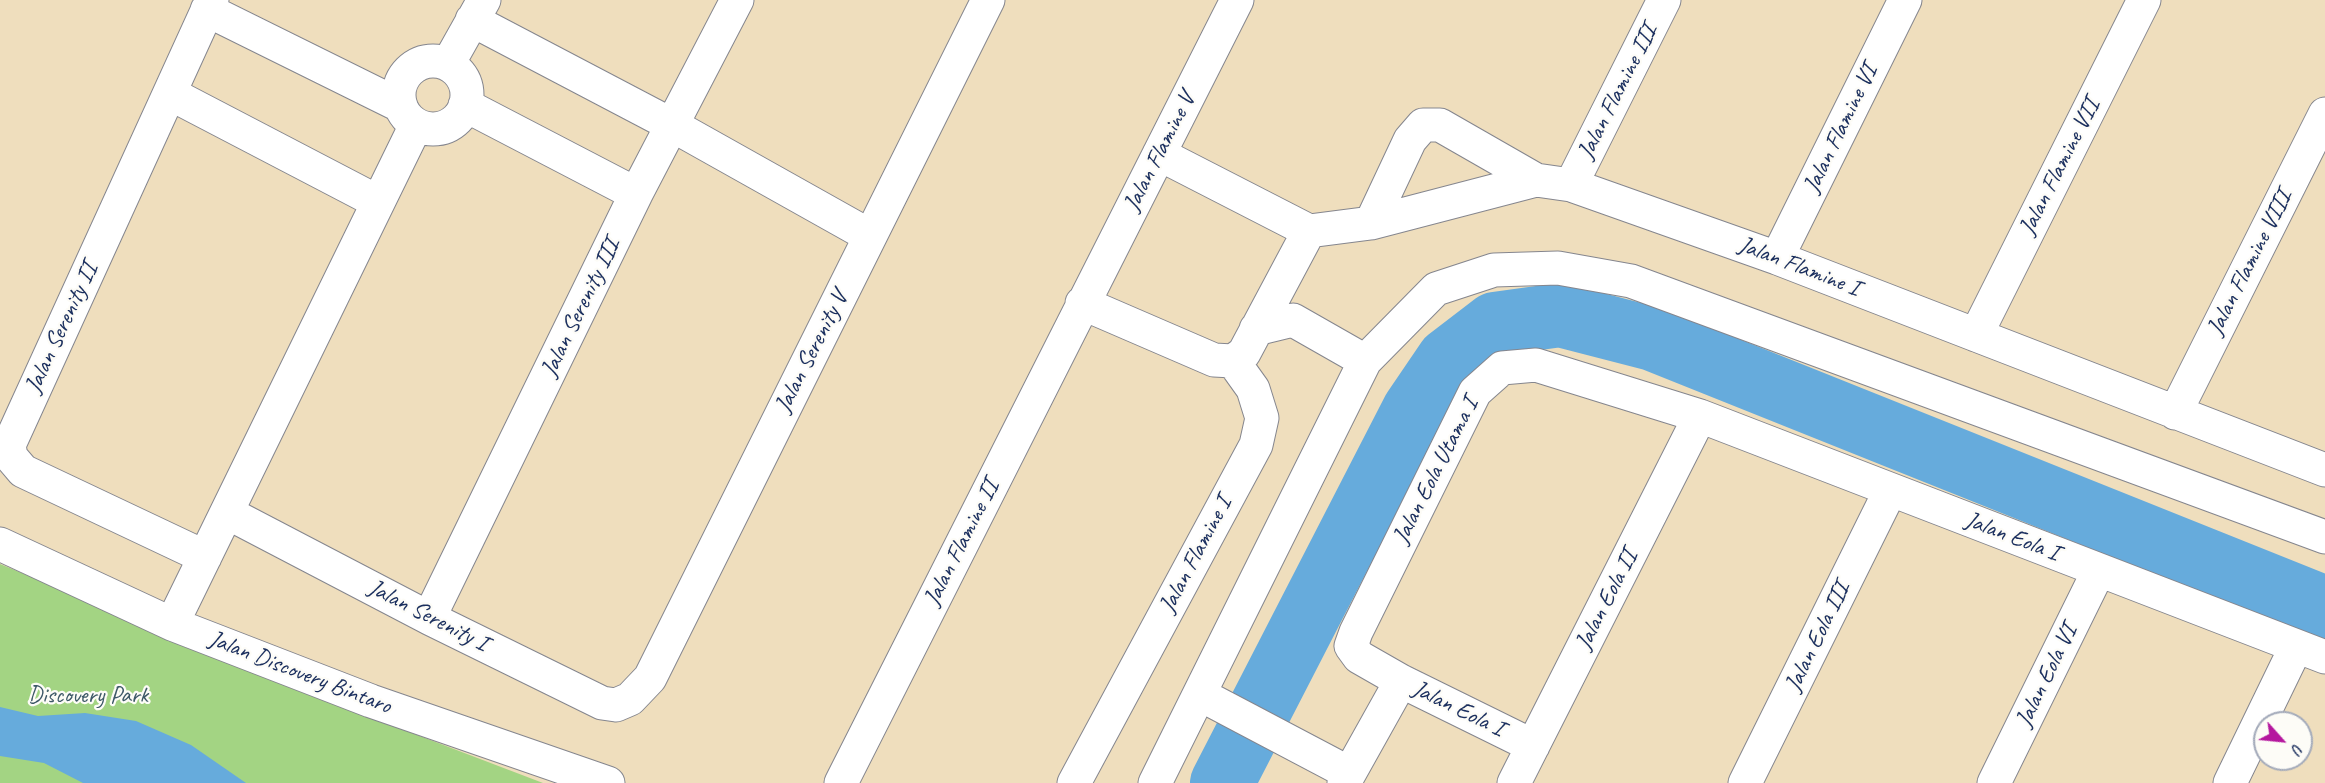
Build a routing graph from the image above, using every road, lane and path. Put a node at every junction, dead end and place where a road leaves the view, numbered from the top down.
1 (737, 0) edge
2 (988, 0) edge
3 (1237, 0) edge
4 (1663, 0) edge
5 (1905, 0) edge
6 (2144, 0) edge
7 (210, 5) edge
8 (478, 10) edge
9 (448, 64) junction
10 (171, 94) junction
11 (465, 105) junction
12 (2325, 114) edge
13 (408, 116) junction
14 (672, 125) junction
15 (1160, 154) junction
16 (1536, 180) junction
17 (1571, 185) junction
18 (636, 194) junction
19 (378, 202) junction
20 (1371, 223) junction
21 (1309, 231) junction
22 (870, 236) junction
23 (1777, 258) junction
24 (1284, 277) junction
25 (1082, 303) junction
26 (1293, 320) junction
27 (1256, 329) junction
28 (1977, 335) junction
29 (1365, 360) junction
30 (1233, 361) junction
31 (2175, 413) junction
32 (1700, 416) junction
33 (2325, 470) edge
34 (1890, 491) junction
35 (228, 513) junction
36 (2325, 537) edge
37 (0, 544) edge
38 (205, 557) junction
39 (2099, 570) junction
40 (429, 618) junction
41 (172, 624) junction
42 (2311, 652) edge
43 (1401, 681) junction
44 (630, 699) joint
45 (1211, 700) junction
46 (1533, 746) junction
47 (1346, 778) edge
48 (608, 783) edge
49 (841, 783) edge
50 (1074, 783) edge
51 (1155, 783) edge
52 (1514, 783) edge
53 (1745, 783) edge
54 (1994, 783) edge
55 (2230, 783) edge

1 - 14 street, Jalan Serenity III
2 - 22 street, Jalan Serenity V
3 - 15 street, Jalan Flamine V
4 - 17 street, Jalan Flamine III
5 - 23 street, Jalan Flamine VI
6 - 28 street, Jalan Flamine VII
7 - 10 street, Jalan Serenity II
7 - 13 street
8 - 9 street
8 - 14 street
9 - 11 street
9 - 13 street
10 - 19 street
10 - 38 street, Jalan Serenity II
11 - 13 street
11 - 18 street
12 - 31 street, Jalan Flamine VIII
13 - 19 street
14 - 18 street, Jalan Serenity III
14 - 22 street
15 - 21 street
15 - 25 street, Jalan Flamine V
16 - 17 street, Jalan Flamine I
16 - 20 street, Jalan Flamine I
16 - 20 street
17 - 23 street, Jalan Flamine I
18 - 40 street, Jalan Serenity III
19 - 35 street
20 - 21 street, Jalan Flamine I
21 - 24 street
22 - 44 street, Jalan Serenity V
23 - 28 street, Jalan Flamine I
24 - 26 street
24 - 27 street
25 - 30 street
25 - 49 street, Jalan Flamine II
26 - 27 street
26 - 29 street
27 - 30 street
28 - 31 street, Jalan Flamine I
29 - 36 street
29 - 45 street
30 - 50 street, Jalan Flamine I
31 - 33 street, Jalan Flamine I
32 - 34 street, Jalan Eola I
32 - 43 street, Jalan Eola Utama I
32 - 46 street, Jalan Eola II
34 - 39 street, Jalan Eola I
34 - 53 street, Jalan Eola III
35 - 38 street
35 - 40 street, Jalan Serenity I
37 - 41 street, Jalan Discovery Bintaro
38 - 41 street
39 - 42 street, Jalan Eola I
39 - 54 street, Jalan Eola VI
40 - 44 street, Jalan Serenity I
41 - 48 street, Jalan Discovery Bintaro
42 - 55 street
43 - 46 street, Jalan Eola I
43 - 47 street, Jalan Eola I
45 - 47 street, Jalan Eola I
45 - 51 street
46 - 52 street, Jalan Eola II

